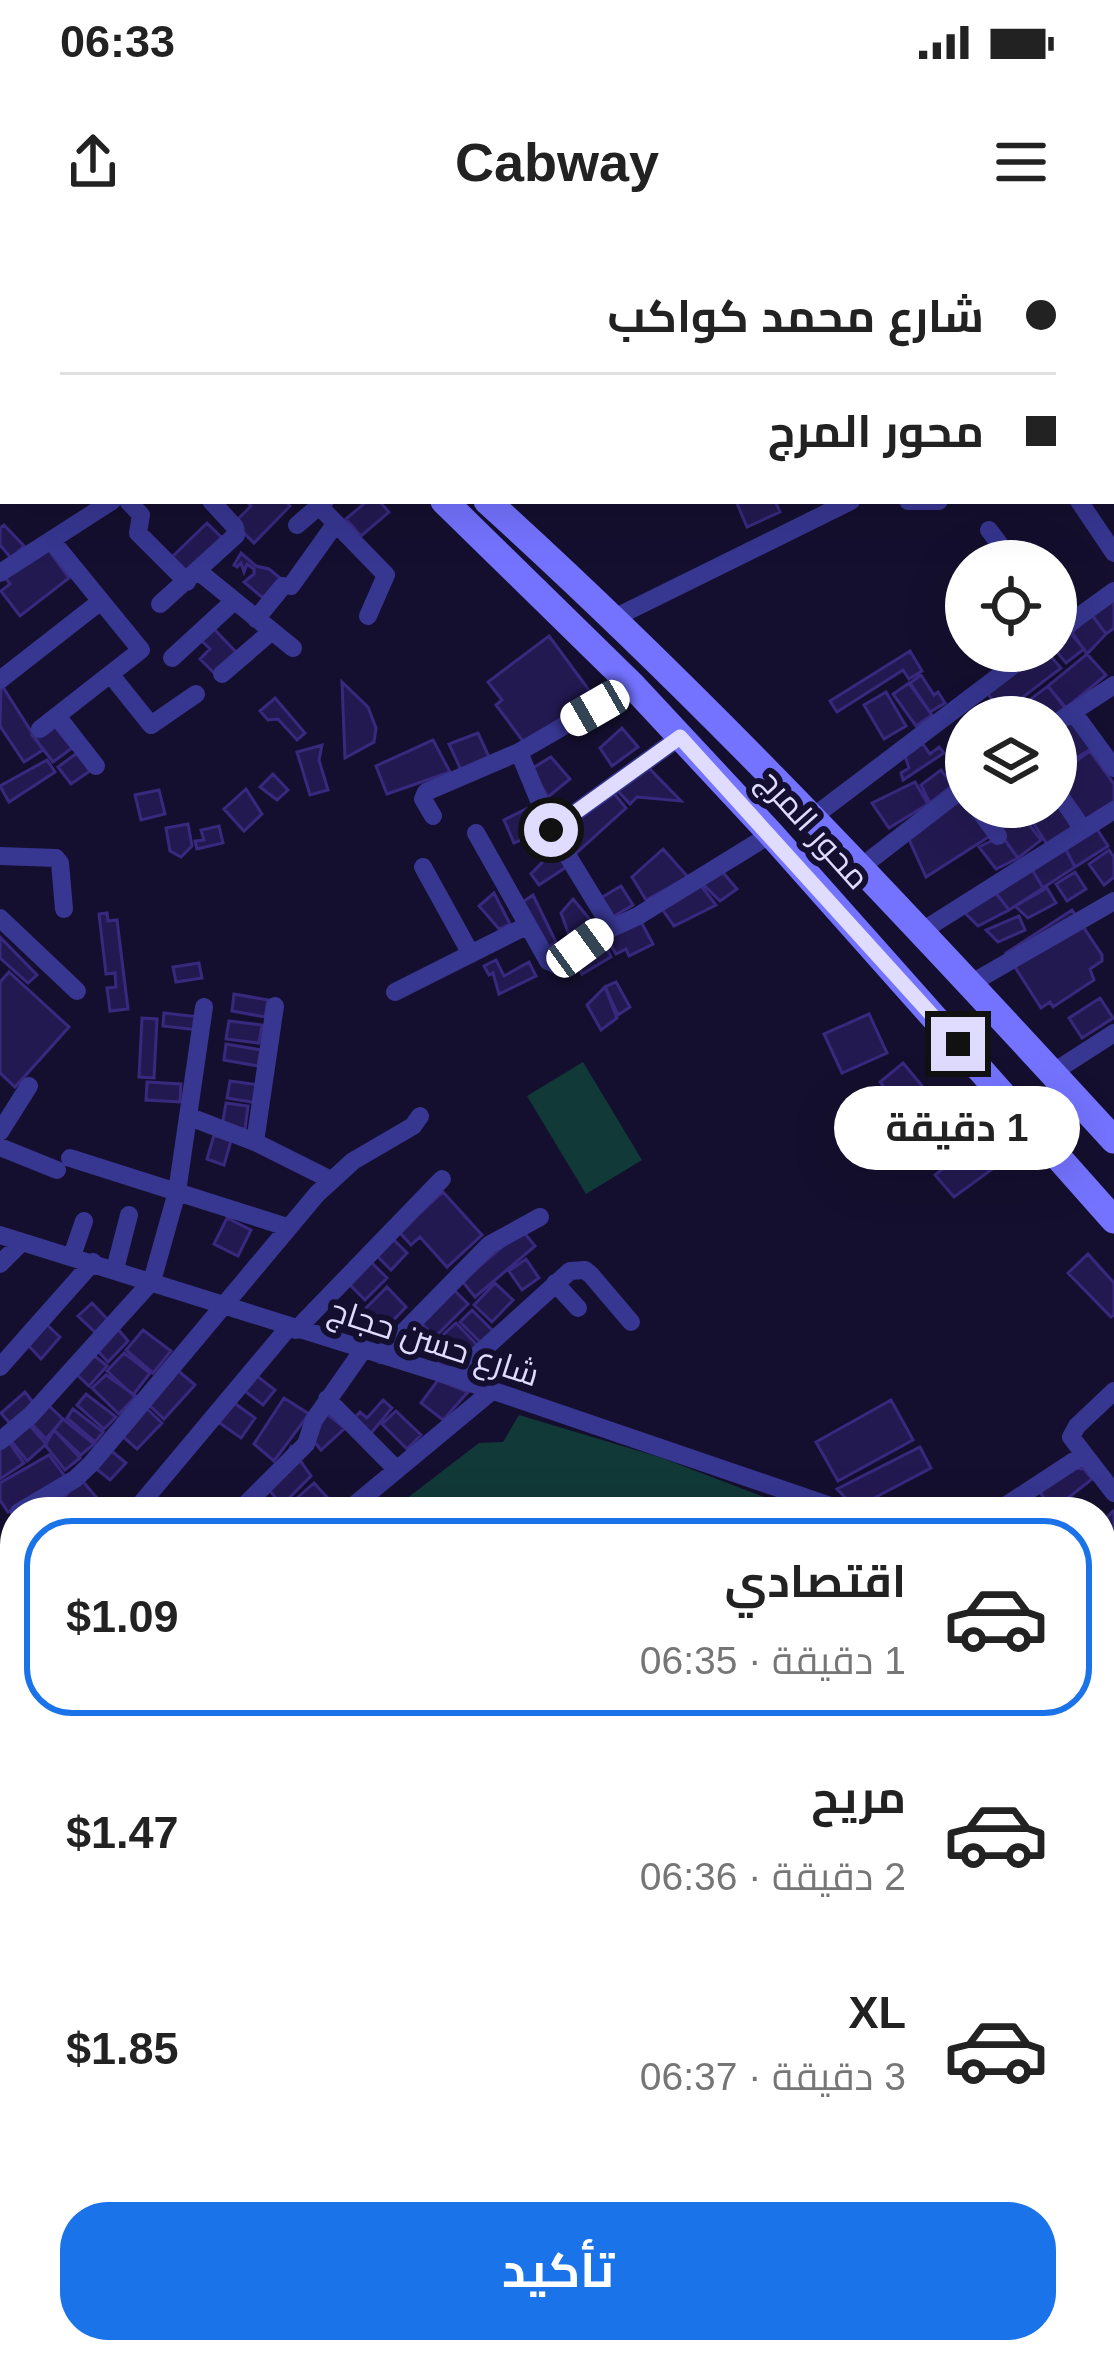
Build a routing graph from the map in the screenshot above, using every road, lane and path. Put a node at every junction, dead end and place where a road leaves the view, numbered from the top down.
1 (108, 504) edge
2 (131, 504) edge
3 (214, 504) edge
4 (321, 504) edge
5 (323, 504) edge
6 (447, 504) edge
7 (490, 504) edge
8 (845, 504) edge
9 (1081, 504) edge
10 (336, 523) junction
11 (297, 525) dead end
12 (989, 530) dead end
13 (996, 540) edge
14 (52, 542) junction
15 (1114, 554) edge
16 (0, 573) edge
17 (193, 577) junction
18 (1114, 591) edge
19 (101, 601) junction
20 (234, 601) junction
21 (160, 604) dead end
22 (1077, 615) edge
23 (368, 616) dead end
24 (614, 618) junction
25 (264, 625) junction
26 (293, 648) dead end
27 (172, 658) dead end
28 (1004, 672) edge
29 (222, 674) dead end
30 (111, 675) junction
31 (0, 680) edge
32 (1114, 685) edge
33 (633, 686) junction
34 (196, 694) dead end
35 (1077, 709) edge
36 (57, 716) junction
37 (1077, 726) edge
38 (40, 729) dead end
39 (680, 737) junction
40 (1108, 746) edge
41 (519, 752) junction
42 (754, 758) junction
43 (96, 766) dead end
44 (1114, 768) edge
45 (727, 786) junction
46 (945, 804) edge
47 (1114, 810) edge
48 (433, 816) dead end
49 (813, 817) junction
50 (1077, 820) edge
51 (992, 828) edge
52 (1083, 829) junction
53 (551, 830) junction
54 (476, 832) dead end
55 (770, 833) junction
56 (998, 836) dead end
57 (0, 856) edge
58 (423, 867) dead end
59 (860, 867) junction
60 (1114, 901) edge
61 (64, 910) dead end
62 (0, 917) edge
63 (528, 925) junction
64 (611, 927) junction
65 (922, 931) junction
66 (471, 954) junction
67 (970, 984) junction
68 (77, 991) dead end
69 (395, 992) dead end
70 (275, 1006) dead end
71 (205, 1007) dead end
72 (1114, 1033) edge
73 (1052, 1073) junction
74 (29, 1086) dead end
75 (6, 1112) edge
76 (420, 1116) dead end
77 (190, 1117) junction
78 (0, 1132) edge
79 (1111, 1132) edge
80 (255, 1142) junction
81 (0, 1148) edge
82 (442, 1179) dead end
83 (331, 1180) junction
84 (177, 1192) junction
85 (129, 1215) dead end
86 (541, 1216) dead end
87 (1114, 1220) edge
88 (83, 1221) dead end
89 (286, 1227) junction
90 (0, 1235) edge
91 (22, 1242) junction
92 (72, 1256) junction
93 (93, 1262) junction
94 (0, 1264) edge
95 (115, 1269) junction
96 (152, 1281) junction
97 (555, 1283) junction
98 (222, 1306) junction
99 (578, 1308) dead end
100 (631, 1322) dead end
101 (292, 1328) junction
102 (372, 1353) junction
103 (0, 1366) edge
104 (453, 1377) junction
105 (493, 1390) junction
106 (1114, 1391) edge
107 (327, 1400) junction
108 (3, 1434) edge
109 (1083, 1455) junction
110 (397, 1470) junction
111 (1114, 1496) edge
112 (44, 1497) edge
113 (148, 1497) edge
114 (253, 1497) edge
115 (364, 1497) edge
116 (804, 1497) edge
117 (1019, 1497) edge

1 - 14 street
2 - 17 street
3 - 17 street
4 - 11 street
5 - 10 street
6 - 33 main road, محور المرج
7 - 24 main road, محور المرج
8 - 24 street
9 - 15 street
10 - 23 street
10 - 25 street
12 - 13 street
14 - 16 street
14 - 19 street
17 - 20 street
17 - 21 street
18 - 22 street
19 - 30 street
19 - 31 street
20 - 25 street
20 - 27 street
24 - 42 main road, محور المرج
25 - 26 street
25 - 29 street
28 - 49 street
30 - 34 street
30 - 36 street
32 - 35 street
33 - 39 main road, محور المرج
33 - 41 street
36 - 38 street
36 - 43 street
37 - 40 street
39 - 45 main road, محور المرج
39 - 53 street
40 - 44 street
41 - 48 street
41 - 53 street
42 - 45 main road
42 - 49 main road, محور المرج
45 - 55 main road, محور المرج
46 - 59 street
47 - 52 street
49 - 59 main road, محور المرج
50 - 52 street
51 - 56 street
52 - 65 street
53 - 64 street
54 - 63 street
55 - 64 street
55 - 87 main road, محور المرج
57 - 61 street
58 - 66 street
59 - 65 main road, محور المرج
60 - 67 street
62 - 68 street
63 - 64 street
63 - 66 street
65 - 67 main road, محور المرج
66 - 69 street
67 - 73 main road, محور المرج
70 - 80 street
71 - 77 street
72 - 73 street
73 - 79 main road, محور المرج
74 - 75 street
75 - 78 street
76 - 83 street
77 - 80 street
77 - 84 street
80 - 83 street
81 - 84 street
82 - 101 street
83 - 89 street
84 - 89 street
84 - 96 street
85 - 95 street
86 - 102 street
88 - 92 street
89 - 98 street
90 - 91 street, شارع حسن حجاج
91 - 92 street, شارع حسن حجاج
91 - 94 street
92 - 93 street, شارع حسن حجاج
93 - 95 street, شارع حسن حجاج
93 - 103 street
95 - 96 street, شارع حسن حجاج
96 - 98 street, شارع حسن حجاج
96 - 108 street
97 - 99 street
97 - 100 street
97 - 104 street
98 - 101 street, شارع حسن حجاج
98 - 112 street
101 - 102 street, شارع حسن حجاج
101 - 113 street
102 - 104 street, شارع حسن حجاج
102 - 107 street
104 - 105 street, شارع حسن حجاج
105 - 110 street
105 - 116 street, شارع حسن حجاج
106 - 109 street
107 - 110 street
107 - 114 street
109 - 111 street
109 - 117 street
110 - 115 street

